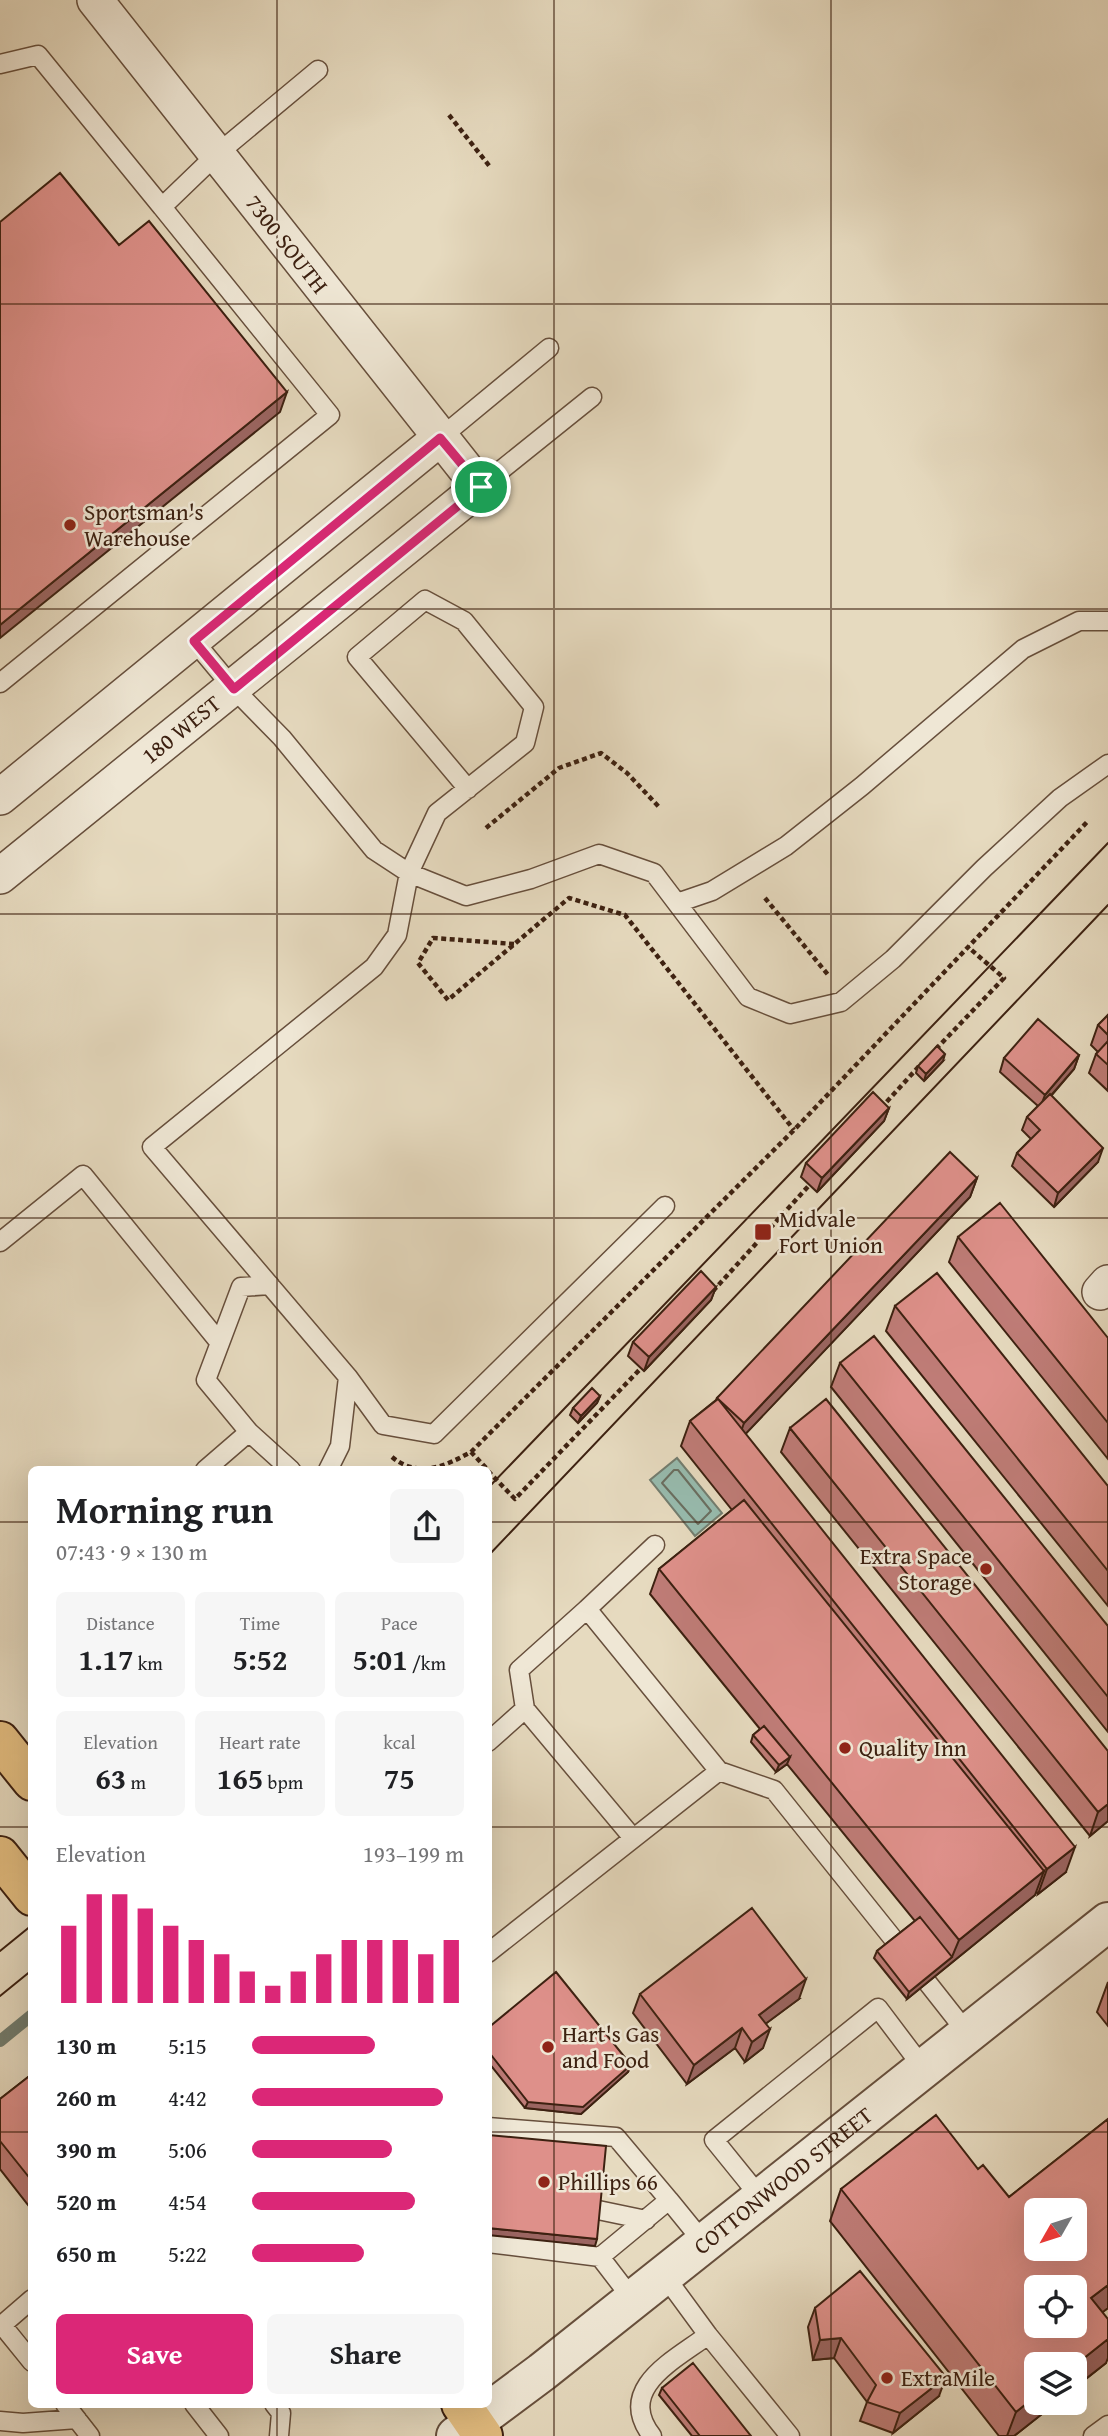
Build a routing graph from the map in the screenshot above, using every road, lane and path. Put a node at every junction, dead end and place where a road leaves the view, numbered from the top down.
1 (95, 0) edge
2 (0, 64) edge
3 (318, 70) dead end
4 (449, 115) dead end
5 (216, 155) junction
6 (491, 168) dead end
7 (162, 207) junction
8 (550, 348) dead end
9 (592, 397) dead end
10 (440, 438) junction
11 (481, 487) junction
12 (1108, 621) edge
13 (194, 641) junction
14 (0, 683) edge
15 (234, 689) junction
16 (1108, 764) edge
17 (468, 789) junction
18 (0, 797) edge
19 (659, 807) dead end
20 (1089, 820) dead end
21 (486, 828) dead end
22 (409, 873) junction
23 (0, 876) edge
24 (765, 898) dead end
25 (677, 903) junction
26 (514, 944) junction
27 (968, 947) junction
28 (830, 978) dead end
29 (871, 1118) edge
30 (793, 1130) junction
31 (815, 1179) edge
32 (664, 1206) dead end
33 (0, 1242) edge
34 (270, 1285) junction
35 (704, 1300) edge
36 (220, 1343) junction
37 (650, 1360) edge
38 (348, 1377) junction
39 (249, 1432) junction
40 (471, 1452) dead end
41 (210, 1466) edge
42 (287, 1466) edge
43 (330, 1466) edge
44 (492, 1475) edge
45 (655, 1545) dead end
46 (587, 1609) junction
47 (525, 1710) junction
48 (492, 1739) edge
49 (0, 1741) edge
50 (719, 1771) junction
51 (28, 1776) edge
52 (633, 1838) junction
53 (0, 1856) edge
54 (28, 1891) edge
55 (1108, 1922) edge
56 (895, 1941) edge
57 (492, 1949) edge
58 (927, 1982) edge
59 (968, 2034) junction
60 (924, 2070) junction
61 (492, 2127) edge
62 (761, 2198) junction
63 (669, 2200) junction
64 (598, 2210) edge
65 (646, 2220) junction
66 (704, 2243) junction
67 (492, 2244) edge
68 (600, 2257) junction
69 (664, 2275) junction
70 (633, 2300) junction
71 (28, 2302) edge
72 (1, 2324) edge
73 (708, 2335) junction
74 (28, 2357) edge
75 (492, 2407) edge
76 (68, 2408) edge
77 (197, 2408) edge
78 (277, 2408) edge
79 (491, 2408) edge
80 (77, 2420) junction
81 (0, 2421) edge
82 (469, 2425) edge
83 (1108, 2425) edge
84 (90, 2436) edge
85 (219, 2436) edge
86 (279, 2436) edge
87 (652, 2436) edge
88 (790, 2436) edge
89 (1093, 2436) edge

1 - 5 street, 7300 SOUTH
2 - 7 lane
3 - 5 lane
4 - 6 path
5 - 7 lane
5 - 10 street, 7300 SOUTH
7 - 14 lane
8 - 10 lane
9 - 11 lane, 180 WEST
10 - 11 street, 7300 SOUTH
10 - 13 street
11 - 15 street, 180 WEST
12 - 25 lane
13 - 15 lane
13 - 18 street
15 - 22 lane
15 - 23 street, 180 WEST
16 - 25 lane
17 - 17 lane
17 - 22 lane
19 - 21 path
20 - 27 path
22 - 25 lane
22 - 34 lane
24 - 28 path
26 - 26 path
26 - 30 path
27 - 29 path
27 - 30 path
30 - 40 path
31 - 35 path
32 - 38 lane
33 - 36 lane
34 - 36 lane
34 - 38 lane
36 - 39 lane
37 - 44 path
38 - 43 lane
39 - 41 lane
39 - 42 lane
45 - 46 lane
46 - 47 lane
46 - 50 lane
47 - 48 lane
47 - 52 lane
49 - 51 main road
50 - 52 lane
50 - 56 lane
52 - 57 lane
53 - 54 main road
55 - 59 street, COTTONWOOD STREET
58 - 59 lane
59 - 60 street, COTTONWOOD STREET
60 - 62 street, COTTONWOOD STREET
60 - 62 lane
61 - 63 lane
62 - 66 street, COTTONWOOD STREET
63 - 65 lane
63 - 66 lane
64 - 65 lane
65 - 68 lane
66 - 69 street, COTTONWOOD STREET
67 - 68 lane
68 - 70 lane
69 - 70 street, COTTONWOOD STREET
69 - 73 lane
70 - 75 street, COTTONWOOD STREET
71 - 72 lane
72 - 74 lane
73 - 87 lane
73 - 88 lane
76 - 80 lane
77 - 85 lane
78 - 86 lane
79 - 82 street, COTTONWOOD STREET
80 - 81 lane
80 - 84 lane
83 - 89 lane

